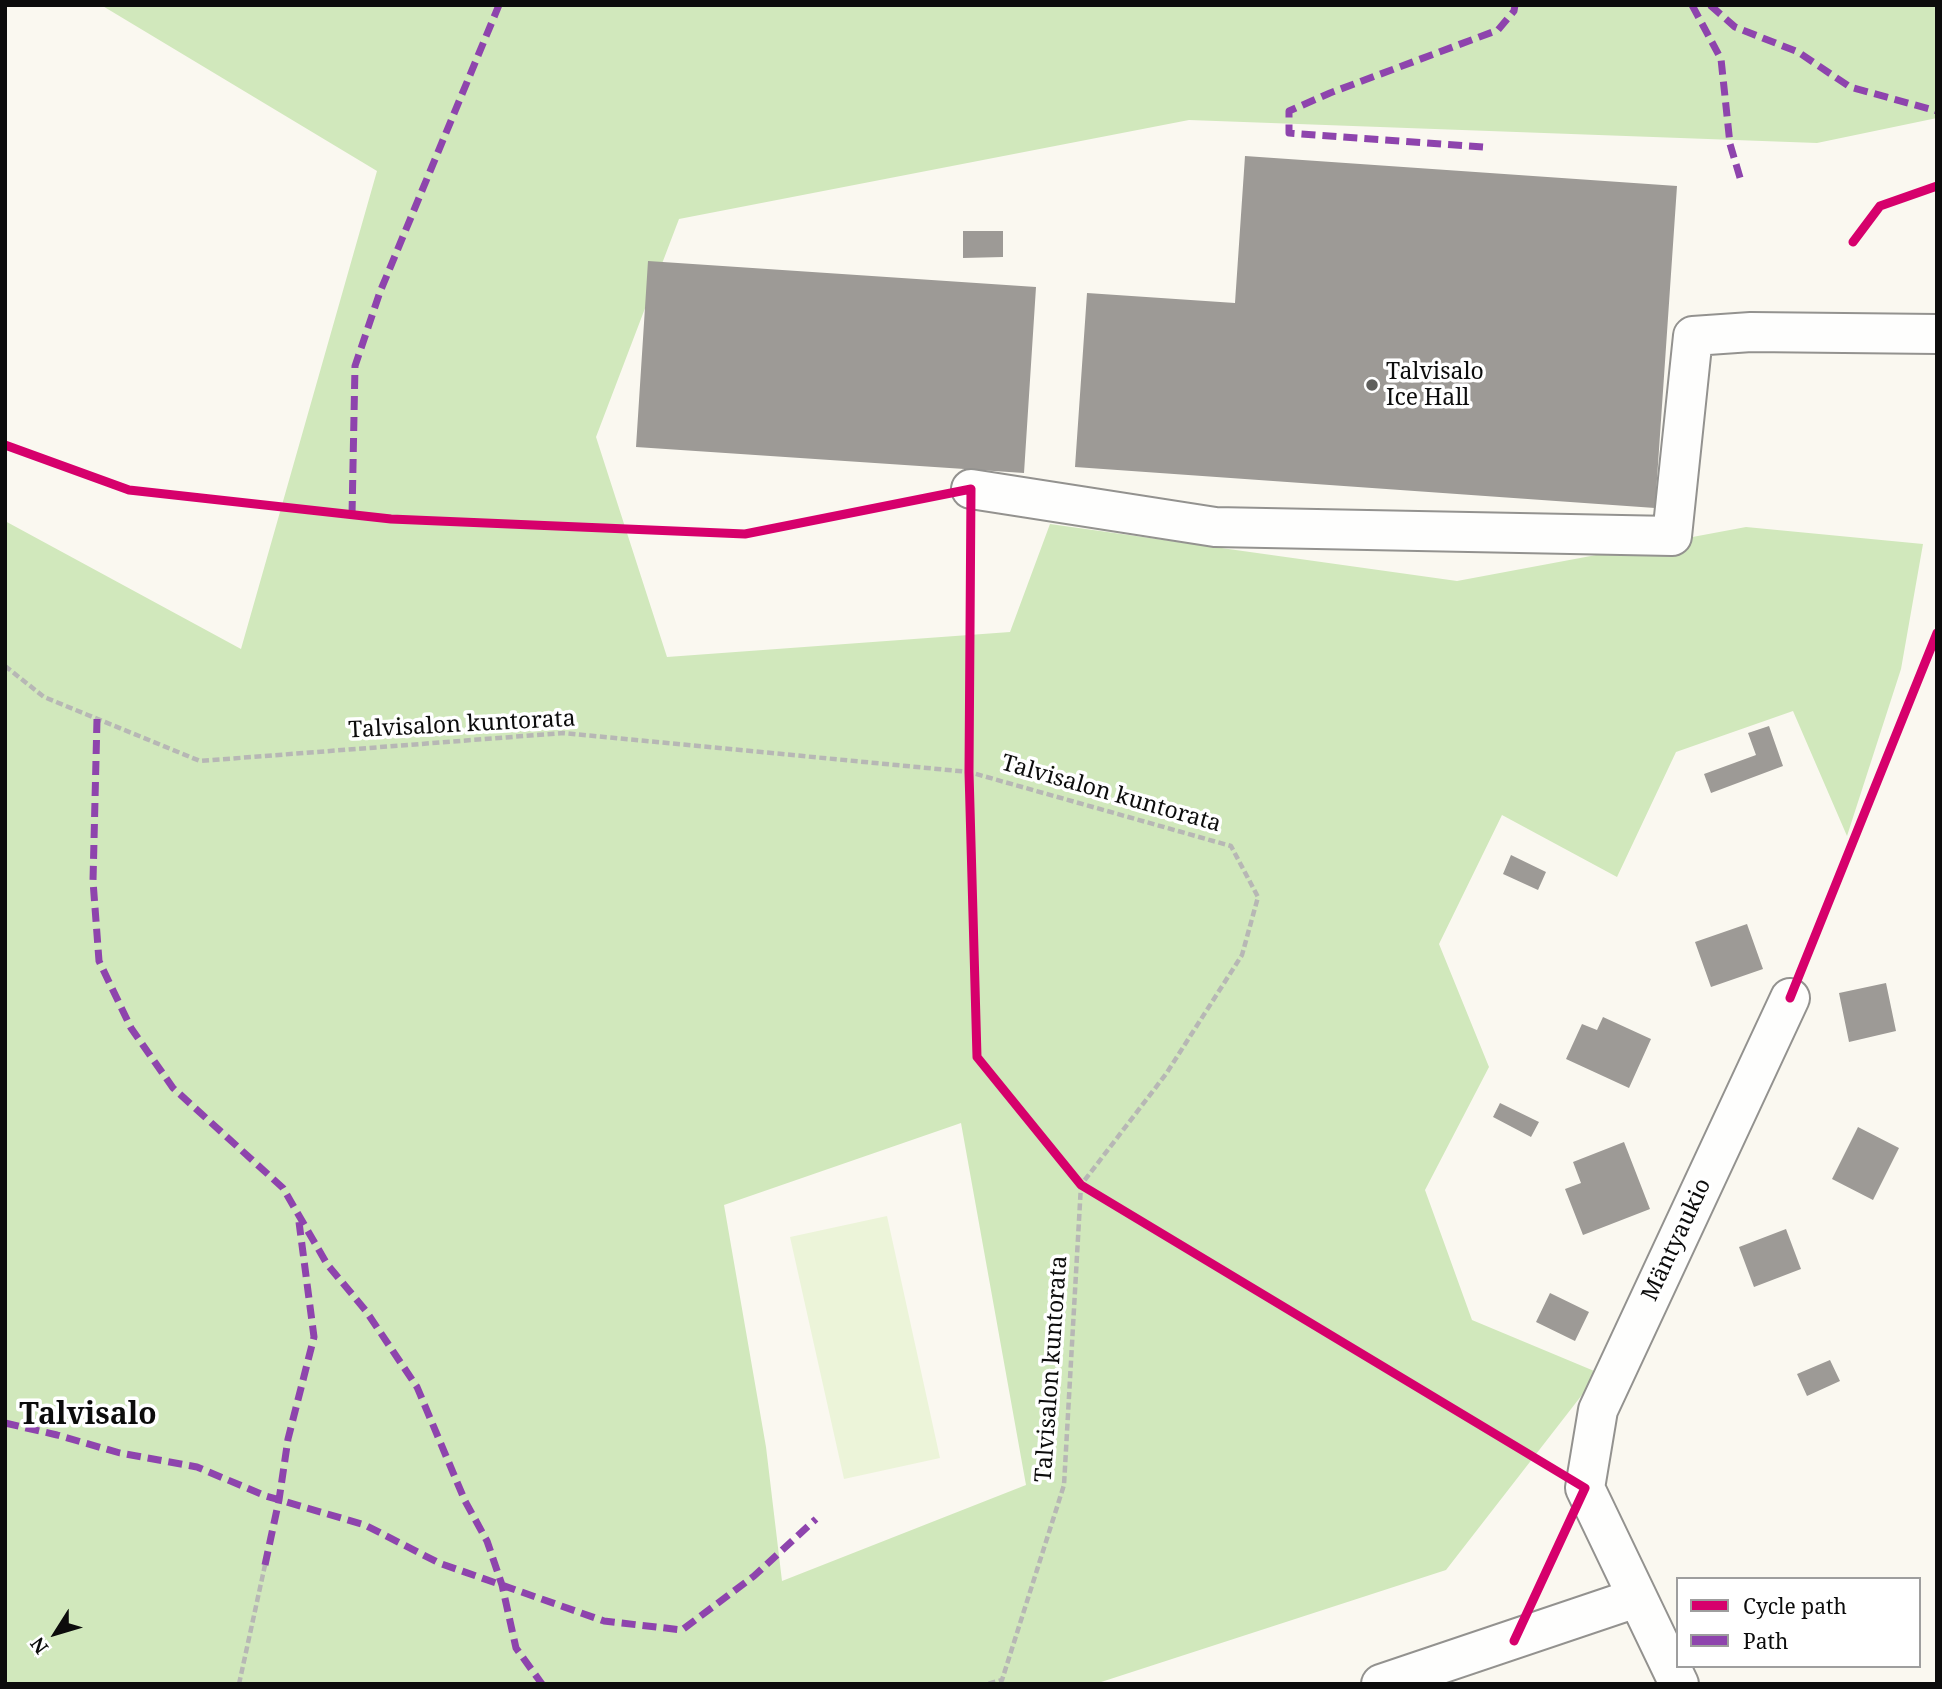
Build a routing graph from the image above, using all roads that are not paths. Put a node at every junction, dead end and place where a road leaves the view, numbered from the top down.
1 (1937, 334) edge
2 (971, 489) dead end
3 (1790, 998) dead end
4 (1636, 1598) junction
5 (1381, 1684) edge
6 (1679, 1684) edge

1 - 2 street
3 - 4 street, Mäntyaukio
4 - 5 street
4 - 6 street

